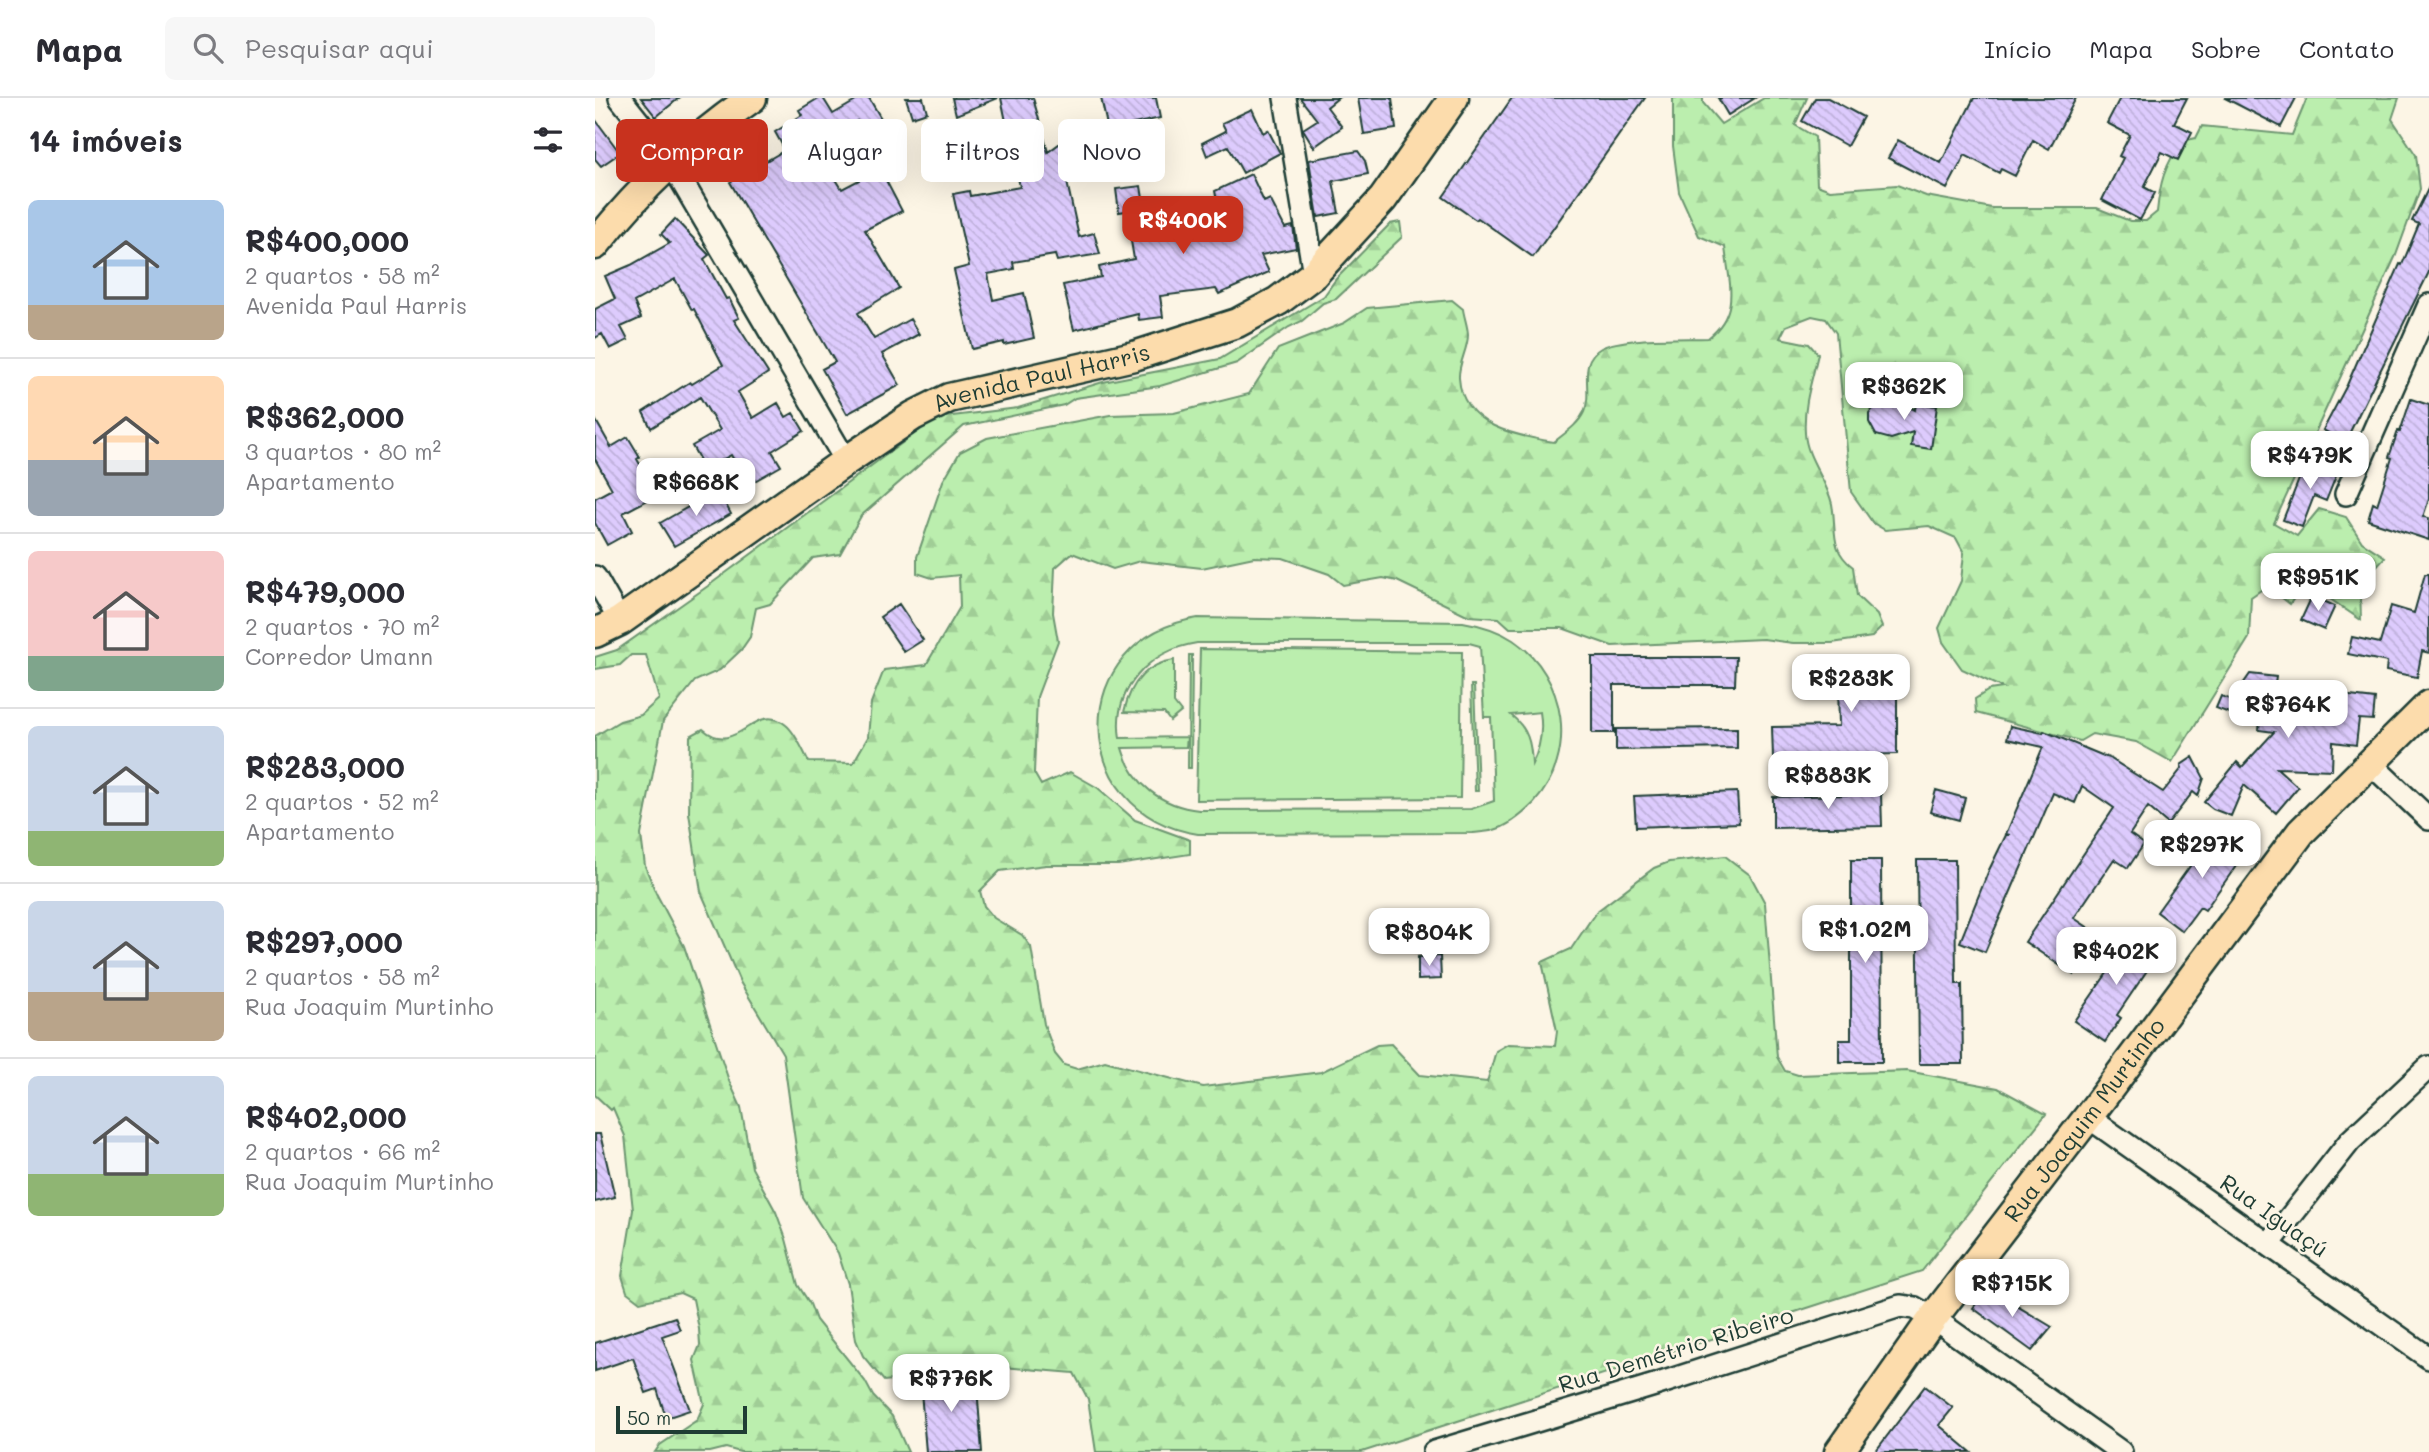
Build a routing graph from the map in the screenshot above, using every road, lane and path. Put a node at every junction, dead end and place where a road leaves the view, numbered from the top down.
1 (620, 98) edge
2 (752, 98) edge
3 (1285, 98) edge
4 (1454, 98) edge
5 (637, 119) edge
6 (722, 119) edge
7 (650, 182) edge
8 (682, 182) edge
9 (595, 245) edge
10 (1314, 274) junction
11 (2429, 305) edge
12 (846, 461) junction
13 (2346, 494) dead end
14 (595, 577) edge
15 (620, 621) junction
16 (595, 633) edge
17 (2429, 705) edge
18 (2370, 763) junction
19 (2429, 819) edge
20 (2429, 1067) edge
21 (2088, 1117) junction
22 (2269, 1244) junction
23 (1933, 1318) junction
24 (2429, 1358) edge
25 (1434, 1452) edge
26 (1839, 1452) edge
27 (2121, 1452) edge

1 - 5 street
2 - 6 main road
3 - 10 street
4 - 10 main road, Avenida Paul Harris
7 - 9 main road
8 - 12 street
10 - 12 main road, Avenida Paul Harris
11 - 13 street
12 - 15 main road, Avenida Paul Harris
14 - 15 street
15 - 16 main road, Avenida Paul Harris
17 - 18 main road, Rua Joaquim Murtinho
18 - 19 street
18 - 21 main road, Rua Joaquim Murtinho
20 - 22 street
21 - 22 street, Rua Iguaçú
21 - 23 main road, Rua Joaquim Murtinho
22 - 24 street, Rua Iguaçú
23 - 25 street, Rua Demétrio Ribeiro
23 - 26 main road, Rua Joaquim Murtinho
23 - 27 street, Rua Demétrio Ribeiro

